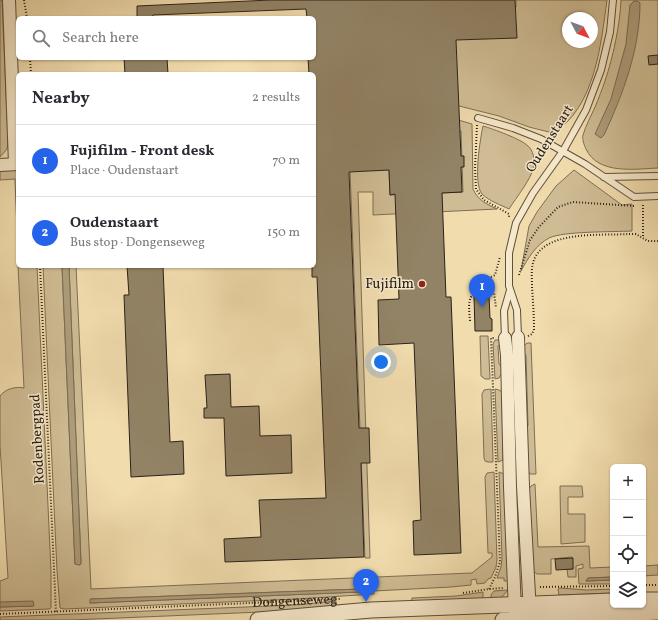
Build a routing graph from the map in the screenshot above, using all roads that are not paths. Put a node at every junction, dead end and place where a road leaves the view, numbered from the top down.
1 (9, 0) edge
2 (613, 0) edge
3 (478, 118) road end
4 (16, 144) edge
5 (563, 151) junction
6 (16, 164) edge
7 (0, 165) edge
8 (604, 176) junction
9 (658, 176) edge
10 (658, 196) edge
11 (510, 290) junction
12 (518, 337) joint
13 (505, 338) joint
14 (646, 600) edge
15 (658, 600) edge
16 (610, 601) edge
17 (658, 612) edge
18 (530, 614) edge
19 (515, 615) edge
20 (258, 620) edge
21 (503, 620) edge

1 - 4 street
2 - 5 lane, Oudenstaart
3 - 5 lane
5 - 8 lane
5 - 11 lane, Oudenstaart
6 - 7 street
8 - 9 lane
8 - 10 lane
11 - 12 lane, Oudenstaart
11 - 13 lane, Oudenstaart
12 - 18 street, Oudenstaart
13 - 19 street, Oudenstaart
14 - 15 street
16 - 18 street, Dongenseweg
17 - 18 street, Dongenseweg
18 - 19 street, Dongenseweg
19 - 20 street, Dongenseweg
19 - 21 street, Dongenseweg

